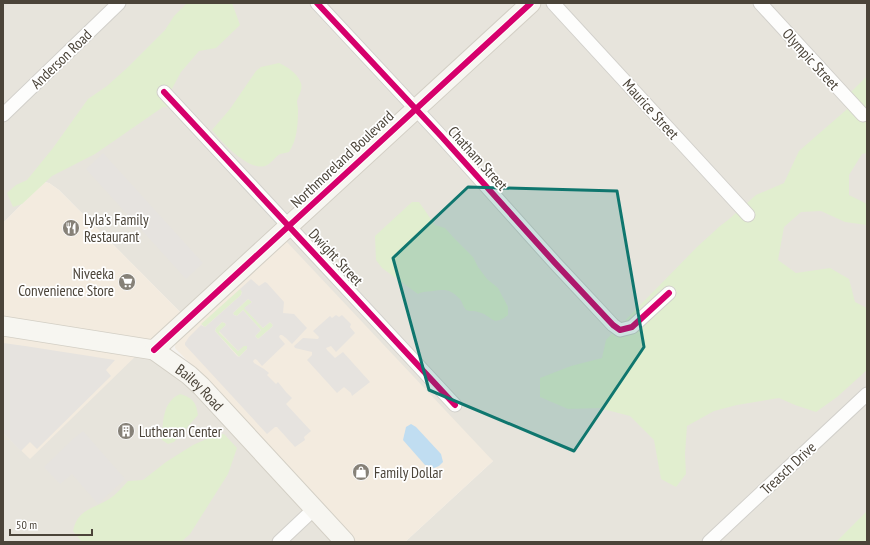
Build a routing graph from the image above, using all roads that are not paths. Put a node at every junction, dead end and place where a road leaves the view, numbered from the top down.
1 (119, 3) edge
2 (317, 3) edge
3 (531, 3) edge
4 (553, 3) edge
5 (760, 3) edge
6 (164, 92) dead end
7 (415, 109) junction
8 (3, 114) edge
9 (863, 114) dead end
10 (748, 214) dead end
11 (289, 226) junction
12 (669, 293) dead end
13 (3, 326) edge
14 (154, 350) junction
15 (867, 394) edge
16 (455, 405) dead end
17 (314, 509) junction
18 (279, 542) edge
19 (345, 542) edge
20 (708, 542) edge

1 - 8 street, Anderson Road
2 - 7 street, Chatham Street
3 - 7 street, Northmoreland Boulevard
4 - 10 street, Maurice Street
5 - 9 street, Olympic Street
6 - 11 street, Dwight Street
7 - 11 street, Northmoreland Boulevard
7 - 12 street, Chatham Street
11 - 14 street, Northmoreland Boulevard
11 - 16 street, Dwight Street
13 - 14 street, Bailey Road
14 - 17 street, Bailey Road
15 - 20 street, Treasch Drive
17 - 18 street
17 - 19 street, Bailey Road

